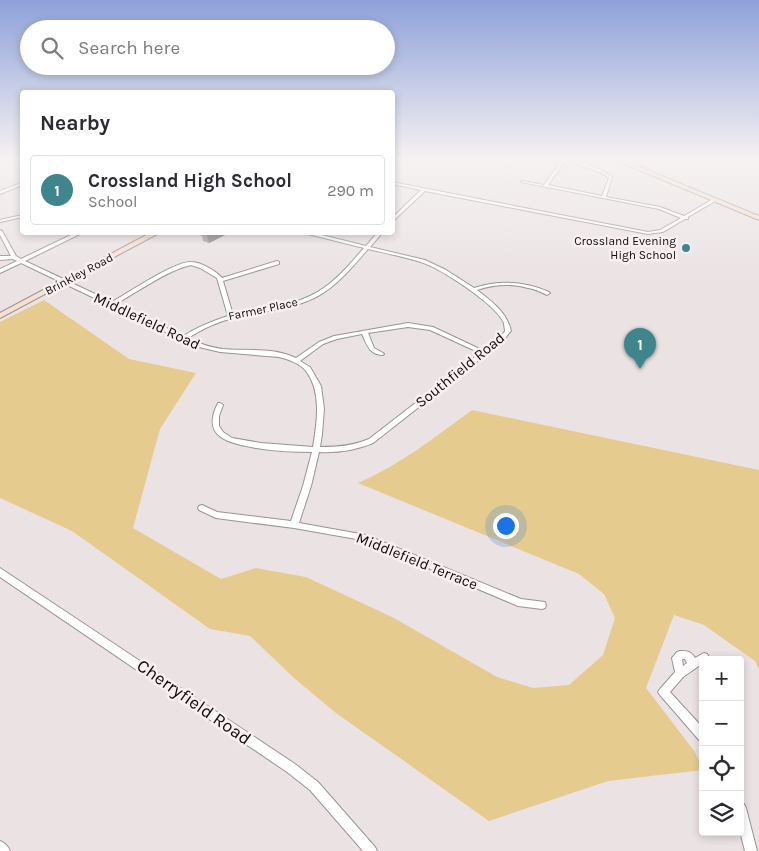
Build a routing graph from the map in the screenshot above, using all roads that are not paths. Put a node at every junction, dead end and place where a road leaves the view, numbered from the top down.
1 (413, 200) edge
2 (477, 200) edge
3 (614, 200) edge
4 (715, 200) joint
5 (20, 216) edge
6 (395, 218) edge
7 (686, 218) junction
8 (759, 218) edge
9 (0, 221) edge
10 (0, 231) edge
11 (76, 235) edge
12 (152, 235) edge
13 (314, 235) edge
14 (378, 235) edge
15 (366, 248) junction
16 (14, 257) junction
17 (0, 258) edge
18 (21, 262) junction
19 (277, 263) dead end
20 (0, 271) edge
21 (220, 280) junction
22 (63, 282) junction
23 (472, 290) junction
24 (548, 293) dead end
25 (113, 304) junction
26 (0, 316) edge
27 (231, 316) junction
28 (364, 332) junction
29 (182, 339) junction
30 (484, 352) junction
31 (381, 354) dead end
32 (298, 360) junction
33 (220, 405) dead end
34 (316, 450) junction
35 (202, 508) dead end
36 (294, 524) junction
37 (0, 572) edge
38 (542, 605) dead end
39 (699, 660) edge
40 (692, 665) junction
41 (680, 674) junction
42 (699, 732) edge
43 (744, 824) edge
44 (0, 847) edge
45 (4, 851) edge
46 (371, 851) edge
47 (751, 851) edge

1 - 6 street
2 - 7 street
3 - 7 street
4 - 7 street
4 - 8 main road
5 - 9 street
10 - 16 street
11 - 18 street
12 - 22 main road, Brinkley Road
13 - 15 street, Southfield Road
14 - 15 street, Farmer Place
15 - 23 street, Southfield Road
15 - 27 street, Farmer Place
16 - 17 street
16 - 18 street, Middlefield Road
18 - 20 street
18 - 22 street, Middlefield Road
19 - 21 street
21 - 25 street
21 - 27 street
22 - 25 street, Middlefield Road
22 - 26 main road, Brinkley Road
23 - 24 street
23 - 30 street, Southfield Road
25 - 29 street, Middlefield Road
27 - 29 street, Farmer Place
28 - 30 street
28 - 31 street
28 - 32 street
29 - 32 street, Middlefield Road
30 - 34 street, Southfield Road
32 - 34 street
33 - 34 street, Southfield Road
34 - 36 street
35 - 36 street, Middlefield Terrace
36 - 38 street, Middlefield Terrace
37 - 46 street, Cherryfield Road
39 - 40 street
40 - 41 street
40 - 41 street
41 - 42 street
43 - 47 street
44 - 45 street

